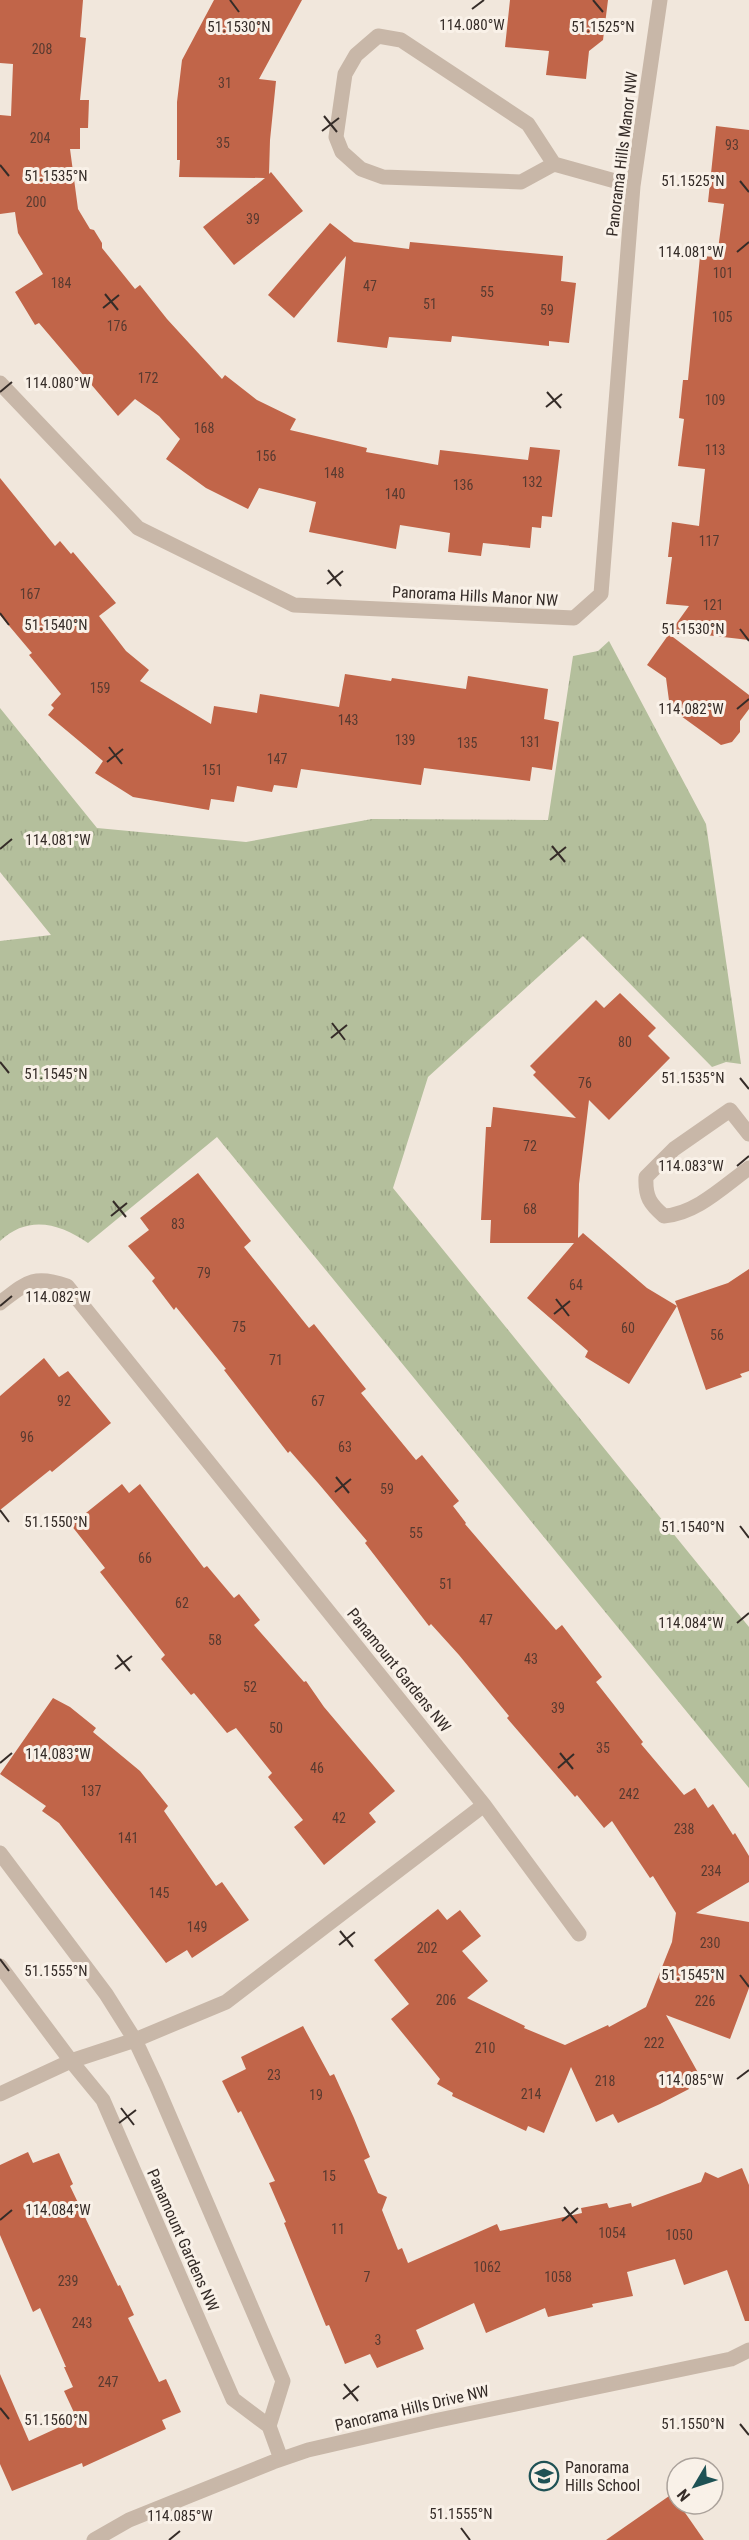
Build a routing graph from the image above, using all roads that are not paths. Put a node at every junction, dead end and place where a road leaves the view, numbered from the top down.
1 (660, 0) edge
2 (554, 164) junction
3 (633, 186) junction
4 (0, 383) edge
5 (749, 1134) edge
6 (749, 1168) edge
7 (0, 1303) edge
8 (484, 1805) junction
9 (0, 1854) edge
10 (579, 1934) dead end
11 (0, 1966) edge
12 (135, 2040) junction
13 (71, 2061) junction
14 (0, 2094) edge
15 (749, 2350) edge
16 (269, 2426) junction
17 (281, 2459) junction
18 (94, 2540) edge

1 - 3 street, Panorama Hills Manor NW
2 - 2 street
2 - 3 street
3 - 4 street, Panorama Hills Manor NW
5 - 6 street
7 - 8 street, Panamount Gardens NW
8 - 10 street, Panamount Gardens NW
8 - 12 street
9 - 12 street
11 - 13 street, Panamount Gardens NW
12 - 13 street
12 - 16 street
13 - 14 street
13 - 16 street, Panamount Gardens NW
15 - 17 street, Panorama Hills Drive NW
16 - 17 street
17 - 18 street, Panorama Hills Drive NW

